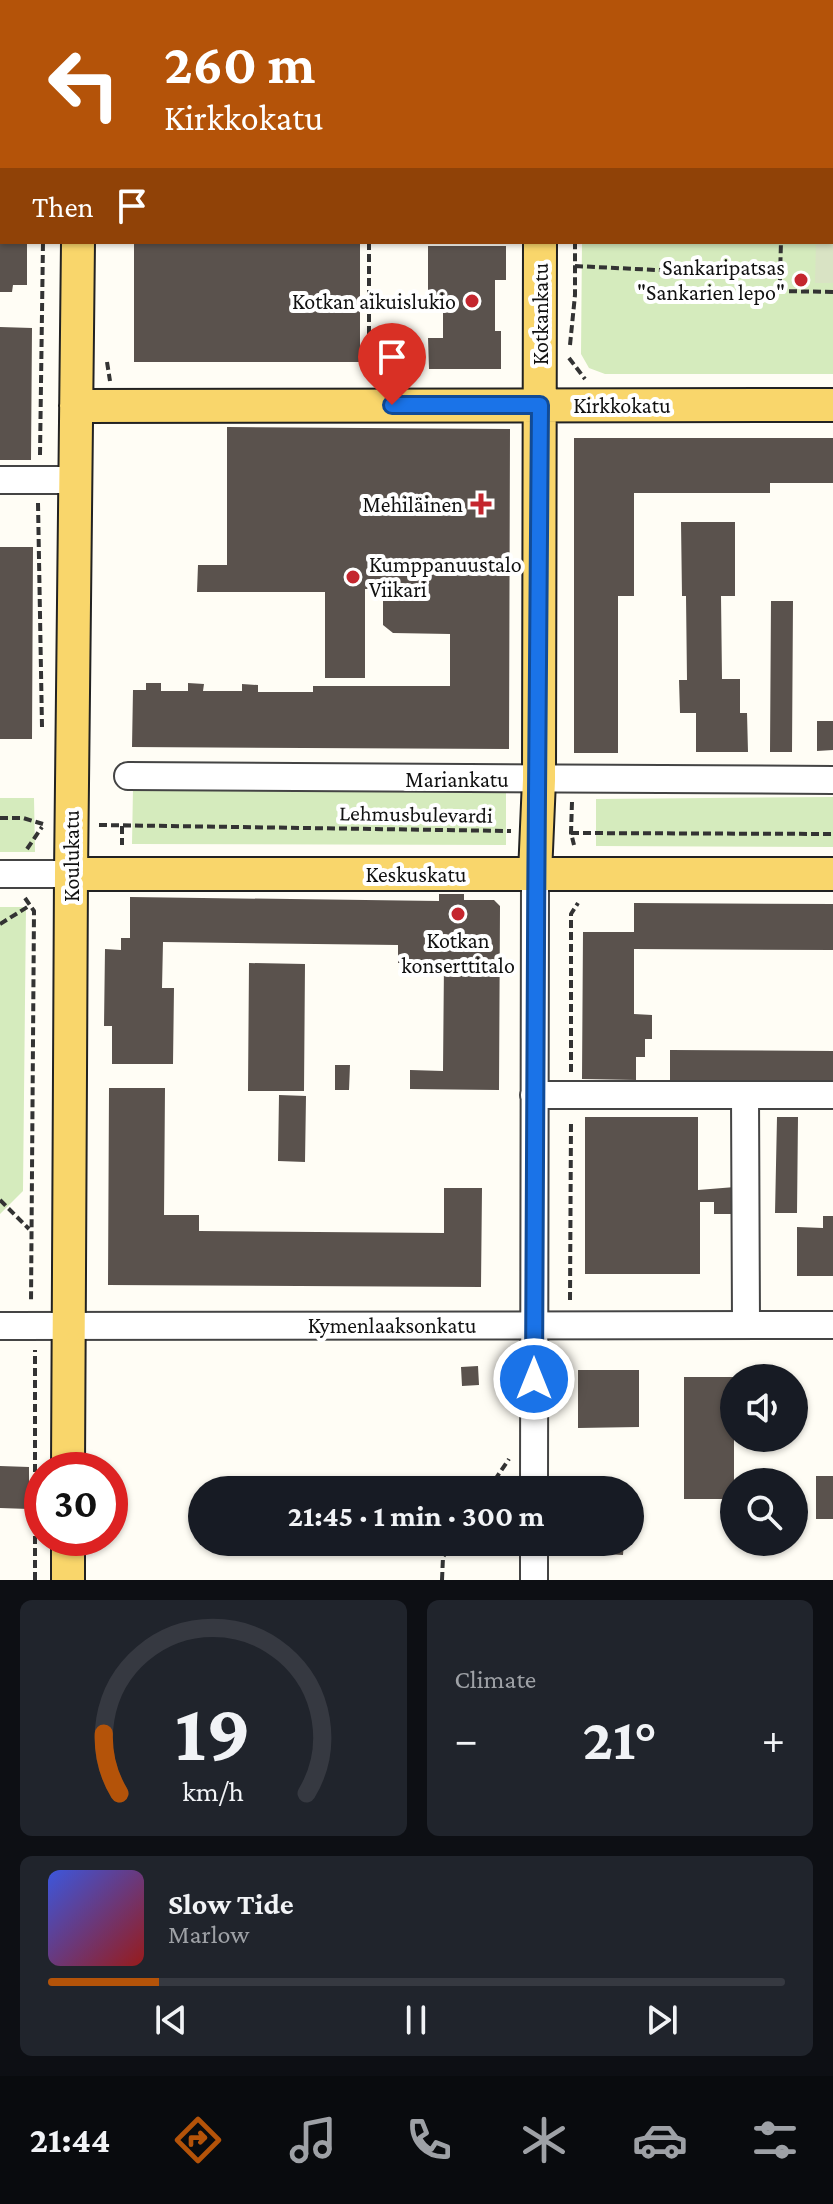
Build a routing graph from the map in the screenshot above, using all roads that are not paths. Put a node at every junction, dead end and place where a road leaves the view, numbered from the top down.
1 (78, 244) edge
2 (540, 244) edge
3 (540, 405) junction
4 (833, 405) edge
5 (76, 406) junction
6 (0, 480) edge
7 (75, 480) junction
8 (128, 776) dead end
9 (539, 780) junction
10 (833, 780) edge
11 (13, 874) edge
12 (71, 874) junction
13 (535, 874) junction
14 (833, 874) edge
15 (534, 1095) junction
16 (745, 1095) junction
17 (833, 1095) edge
18 (534, 1324) junction
19 (746, 1324) junction
20 (833, 1325) edge
21 (0, 1326) edge
22 (69, 1328) junction
23 (68, 1452) edge
24 (534, 1476) edge
25 (68, 1556) edge
26 (534, 1556) edge
27 (68, 1580) edge
28 (534, 1580) edge

1 - 5 main road, Koulukatu
2 - 3 main road, Kotkankatu
3 - 4 main road, Kirkkokatu
3 - 5 main road, Kirkkokatu
3 - 9 main road, Kotkankatu
5 - 7 main road, Koulukatu
6 - 7 street
7 - 12 main road, Koulukatu
8 - 9 street, Mariankatu
9 - 10 street, Mariankatu
9 - 13 main road, Kotkankatu
11 - 12 street, Keskuskatu
12 - 13 main road, Keskuskatu
12 - 22 main road, Koulukatu
13 - 14 main road, Keskuskatu
13 - 15 street, Kotkankatu
15 - 16 street
15 - 18 street, Kotkankatu
16 - 17 street
16 - 19 street
18 - 19 street, Kymenlaaksonkatu
18 - 22 street, Kymenlaaksonkatu
18 - 24 street, Kotkankatu
19 - 20 street, Kymenlaaksonkatu
21 - 22 street, Kymenlaaksonkatu
22 - 23 main road, Koulukatu
25 - 27 main road
26 - 28 street

